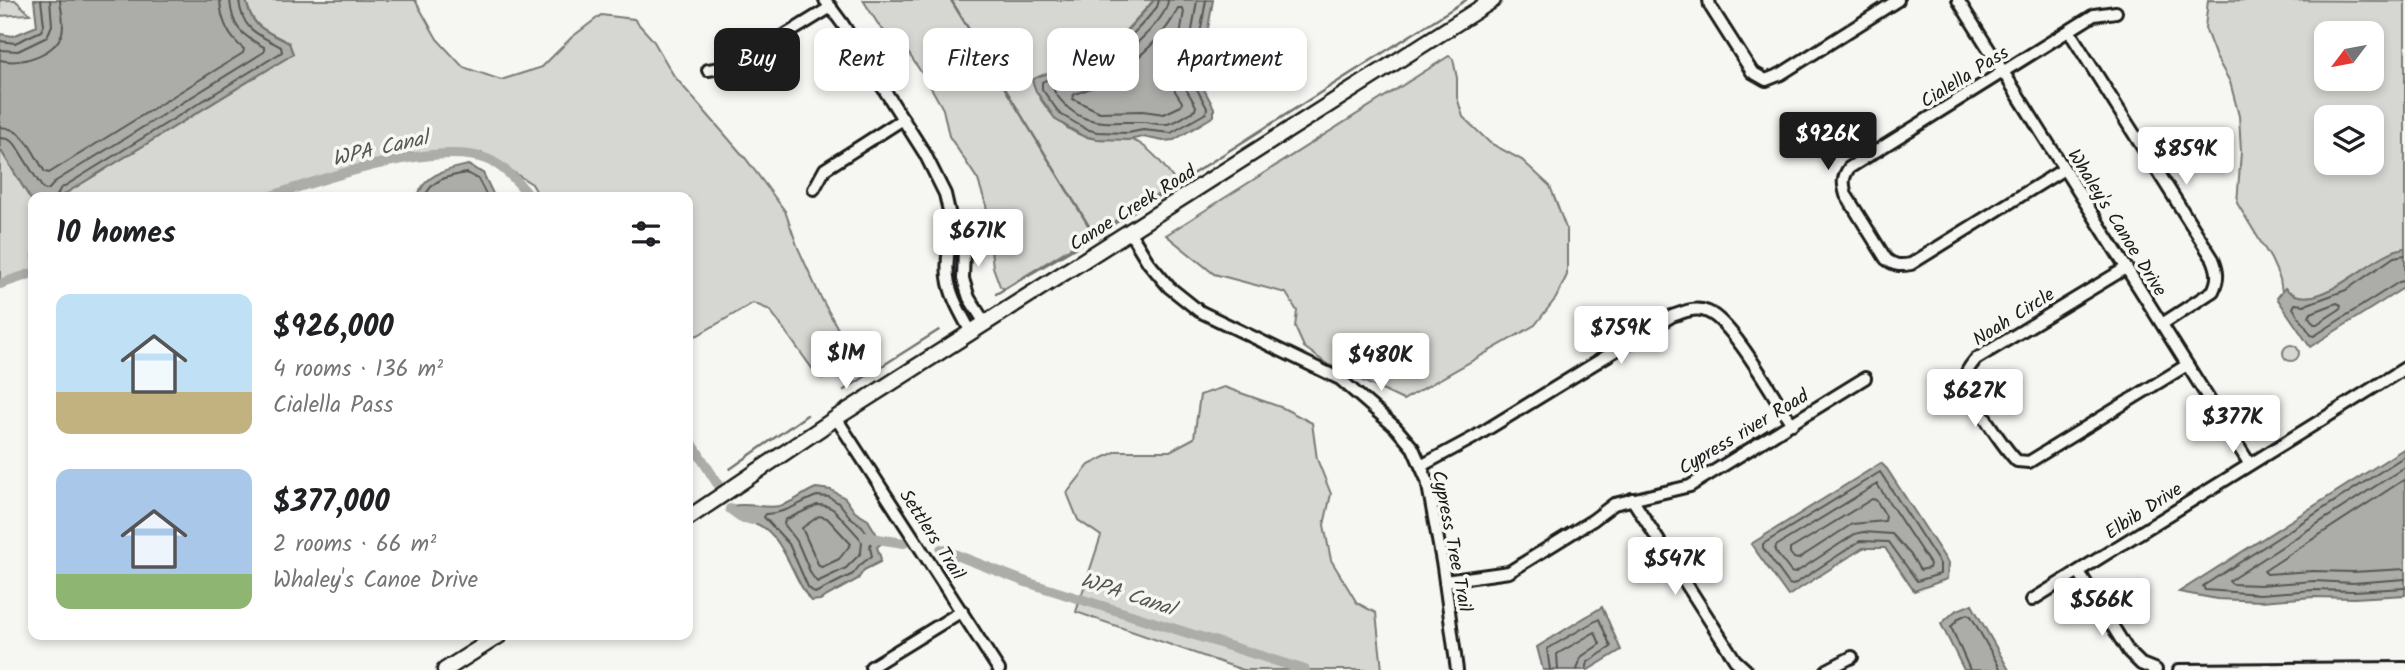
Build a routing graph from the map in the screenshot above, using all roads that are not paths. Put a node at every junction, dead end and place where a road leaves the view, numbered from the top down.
1 (1493, 0) edge
2 (1709, 0) edge
3 (1898, 0) edge
4 (1958, 0) edge
5 (828, 4) edge
6 (2116, 12) dead end
7 (2069, 31) junction
8 (708, 70) dead end
9 (2003, 72) junction
10 (903, 119) junction
11 (2064, 169) junction
12 (814, 189) dead end
13 (953, 229) junction
14 (1129, 231) junction
15 (2126, 268) junction
16 (985, 323) junction
17 (2162, 324) junction
18 (971, 332) junction
19 (2187, 365) junction
20 (2405, 368) edge
21 (1865, 378) dead end
22 (836, 418) junction
23 (1792, 424) junction
24 (2249, 463) junction
25 (1421, 466) junction
26 (1632, 499) junction
27 (693, 514) edge
28 (2079, 572) junction
29 (1445, 581) junction
30 (2032, 600) dead end
31 (962, 611) junction
32 (492, 640) edge
33 (1852, 657) dead end
34 (871, 667) dead end
35 (2405, 668) edge
36 (445, 670) edge
37 (999, 670) edge
38 (1457, 670) edge
39 (1746, 670) edge
40 (1827, 670) edge
41 (2156, 670) edge
42 (2179, 670) edge

1 - 14 main road, Canoe Creek Road
2 - 3 street
4 - 9 street, Whaley's Canoe Drive
5 - 8 street
5 - 10 street
6 - 7 street, Cialella Pass
7 - 9 street, Cialella Pass
7 - 17 street
9 - 11 street, Whaley's Canoe Drive
9 - 11 street, Cialella Pass
10 - 12 street
10 - 13 street
11 - 15 street, Whaley's Canoe Drive
13 - 16 street
13 - 18 street
14 - 16 main road, Canoe Creek Road
14 - 25 street, Cypress Tree Trail
15 - 17 street, Whaley's Canoe Drive
15 - 19 street, Noah Circle
16 - 18 main road, Canoe Creek Road
17 - 19 street, Whaley's Canoe Drive
18 - 22 main road, Canoe Creek Road
19 - 24 street, Whaley's Canoe Drive
20 - 24 street, Elbib Drive
21 - 23 street, Cypress river Road
22 - 27 main road, Canoe Creek Road
22 - 31 street, Settlers Trail
23 - 25 street
23 - 26 street, Cypress river Road
24 - 28 street, Elbib Drive
25 - 29 street, Cypress Tree Trail
26 - 29 street, Cypress river Road
26 - 39 street
28 - 30 street, Elbib Drive
28 - 41 street
29 - 38 street, Cypress Tree Trail
31 - 34 street
31 - 37 street, Settlers Trail
32 - 36 main road
33 - 40 street
35 - 42 street

